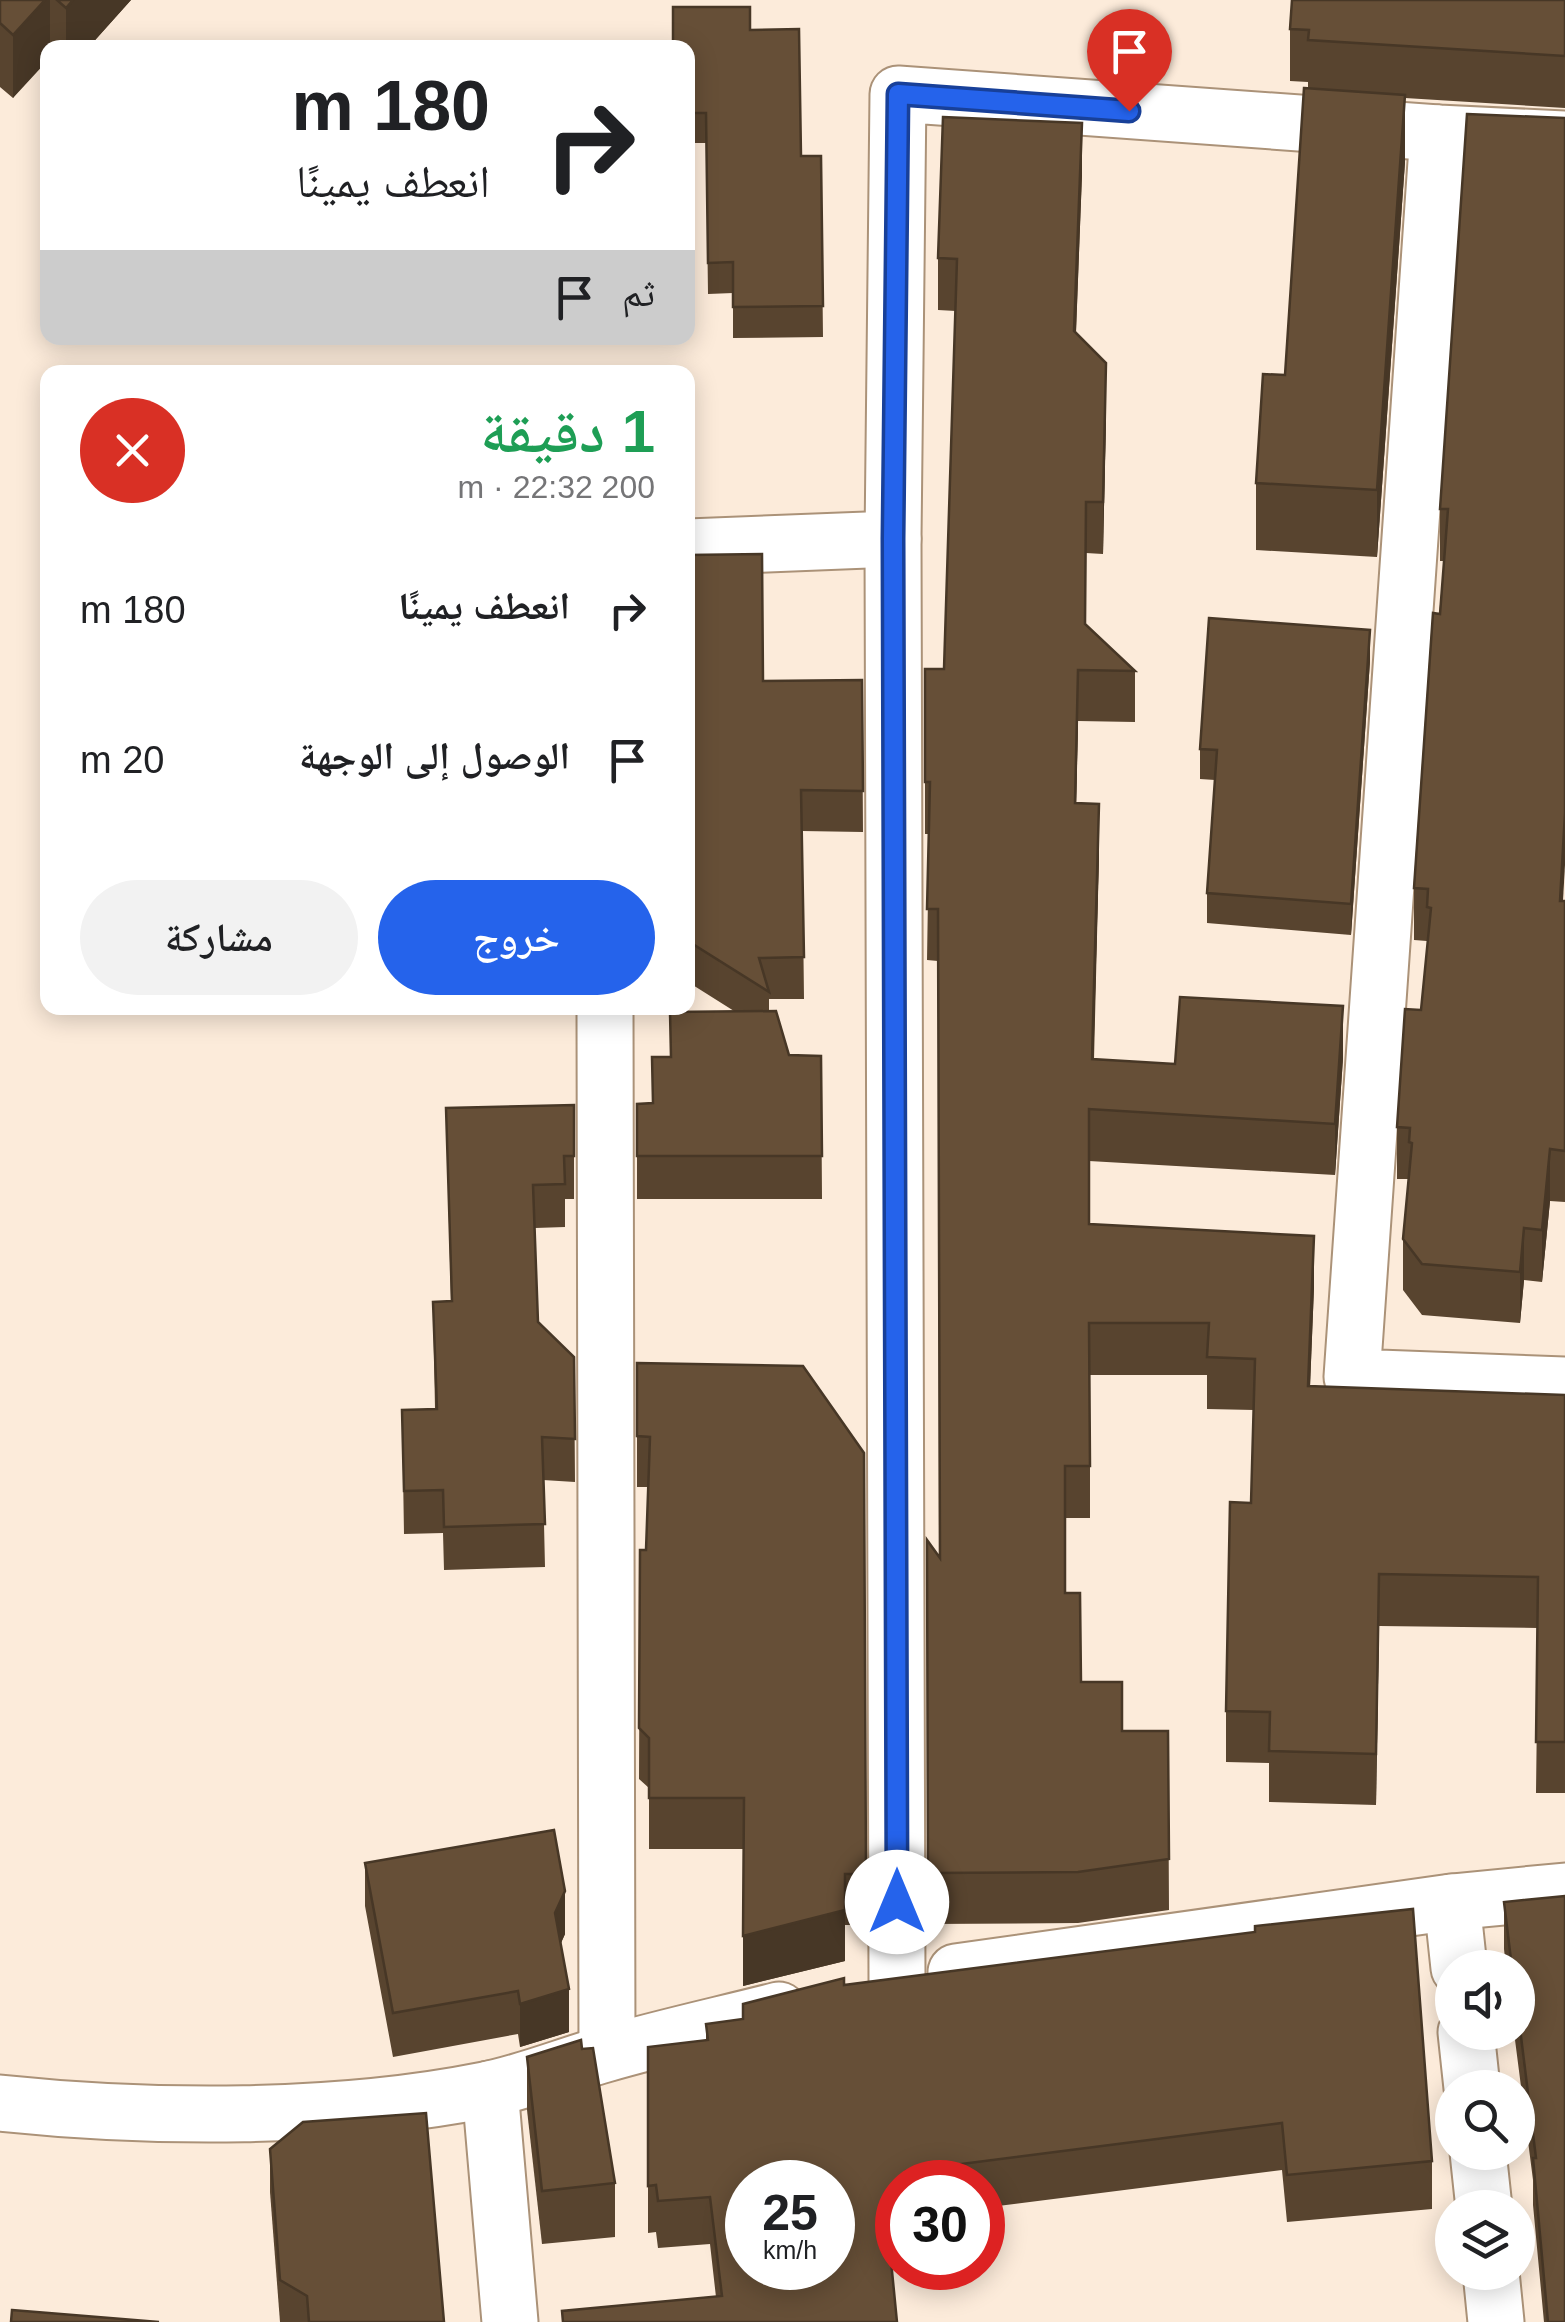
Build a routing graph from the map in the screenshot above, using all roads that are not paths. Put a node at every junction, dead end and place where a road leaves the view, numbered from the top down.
1 (1438, 133) junction
2 (1565, 139) edge
3 (893, 539) junction
4 (695, 548) edge
5 (605, 1015) edge
6 (1565, 1385) edge
7 (1565, 1891) edge
8 (1452, 1902) junction
9 (1457, 1950) edge
10 (858, 1990) junction
11 (607, 2054) junction
12 (490, 2089) junction
13 (0, 2102) edge
14 (1492, 2290) edge
15 (510, 2322) edge
16 (1496, 2322) edge

1 - 2 street
1 - 3 street
1 - 6 street
3 - 4 street
3 - 10 street
5 - 11 street
7 - 8 street
8 - 9 street
8 - 10 street
10 - 11 street
11 - 12 street
12 - 13 street
12 - 15 street
14 - 16 street

